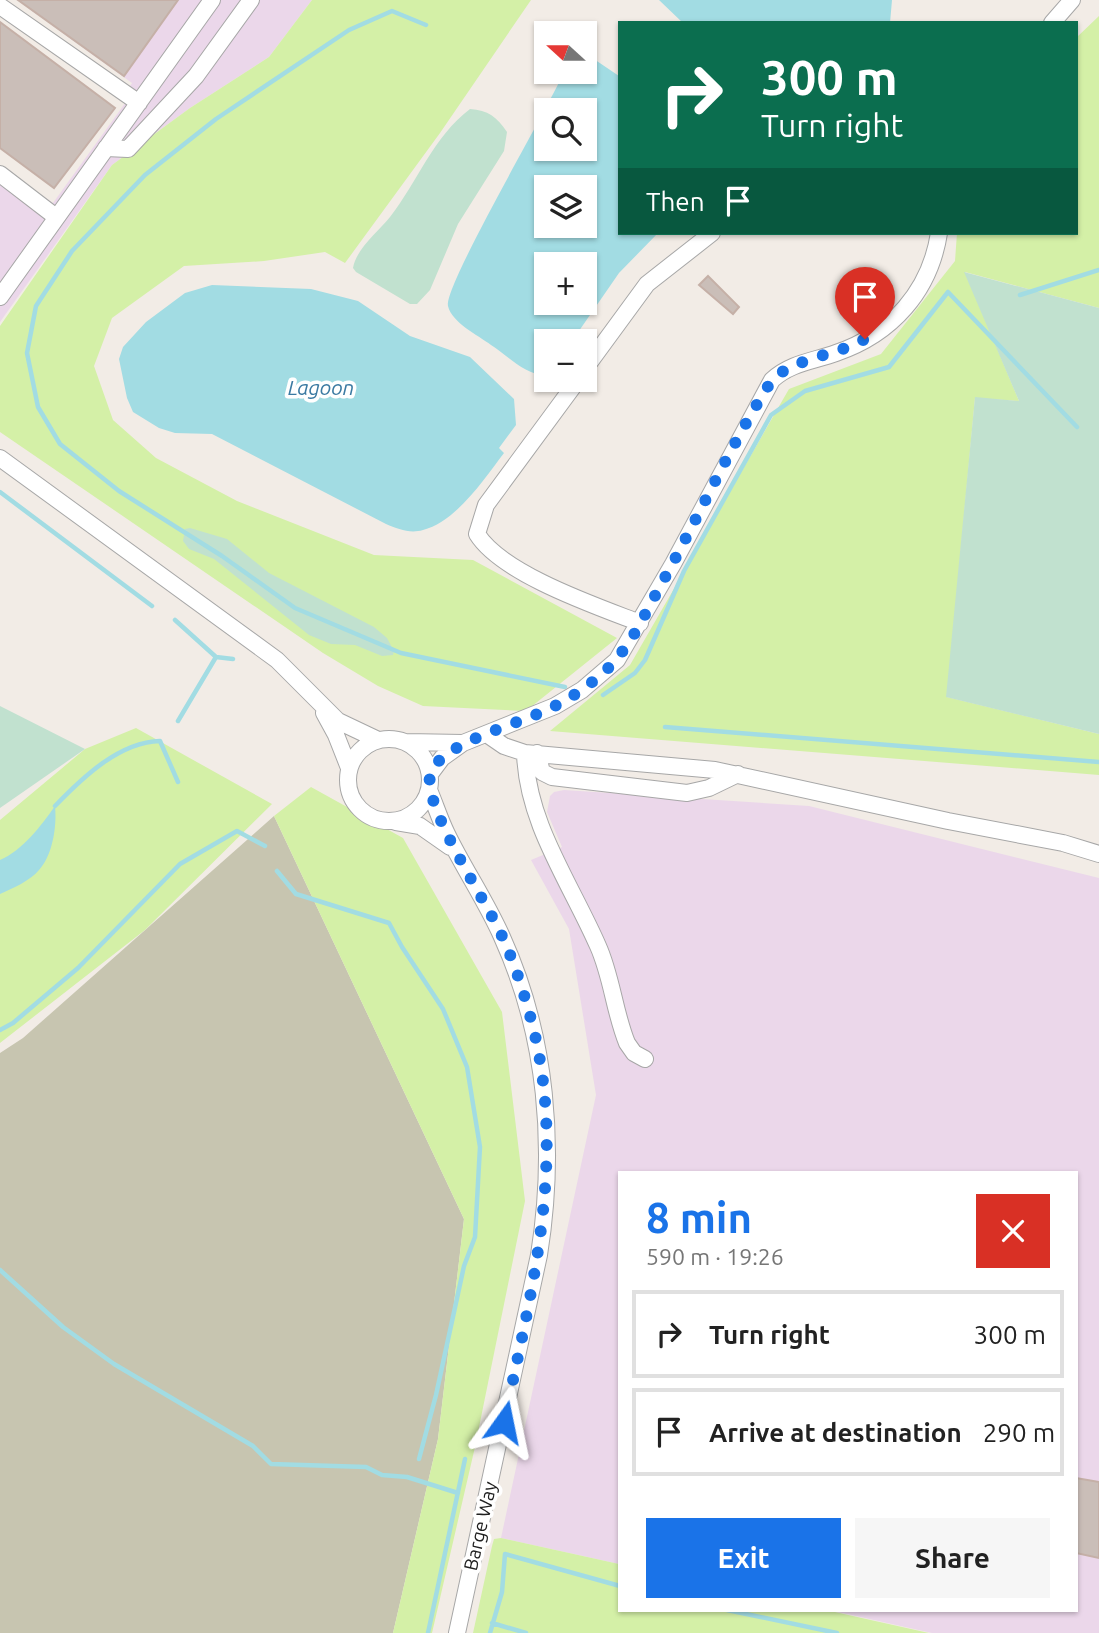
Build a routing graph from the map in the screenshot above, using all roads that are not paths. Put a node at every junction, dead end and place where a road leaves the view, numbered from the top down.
1 (212, 0) edge
2 (251, 0) edge
3 (1072, 0) edge
4 (0, 6) edge
5 (1054, 21) edge
6 (139, 103) junction
7 (106, 148) junction
8 (0, 174) edge
9 (57, 217) junction
10 (938, 235) edge
11 (698, 239) edge
12 (0, 297) edge
13 (597, 352) edge
14 (569, 392) edge
15 (0, 458) edge
16 (640, 623) junction
17 (319, 705) junction
18 (488, 735) junction
19 (378, 740) junction
20 (405, 742) junction
21 (463, 743) junction
22 (531, 753) junction
23 (349, 768) junction
24 (738, 774) junction
25 (430, 782) junction
26 (392, 821) junction
27 (457, 854) junction
28 (1099, 854) edge
29 (645, 1059) dead end
30 (457, 1633) edge

1 - 6 street
2 - 7 street
3 - 5 street
4 - 6 street
6 - 7 street
7 - 9 street
8 - 9 street
9 - 12 street
10 - 16 street
11 - 13 street
14 - 16 street
15 - 17 street
16 - 18 street
17 - 19 street
17 - 23 street
18 - 21 street
18 - 22 street
19 - 20 street
19 - 23 street
20 - 21 street
20 - 25 street
21 - 25 street
22 - 24 street
22 - 24 street
22 - 29 street
23 - 26 street
24 - 28 street
25 - 26 street
25 - 27 street, Barge Way
26 - 27 street, Barge Way
27 - 30 street, Barge Way

